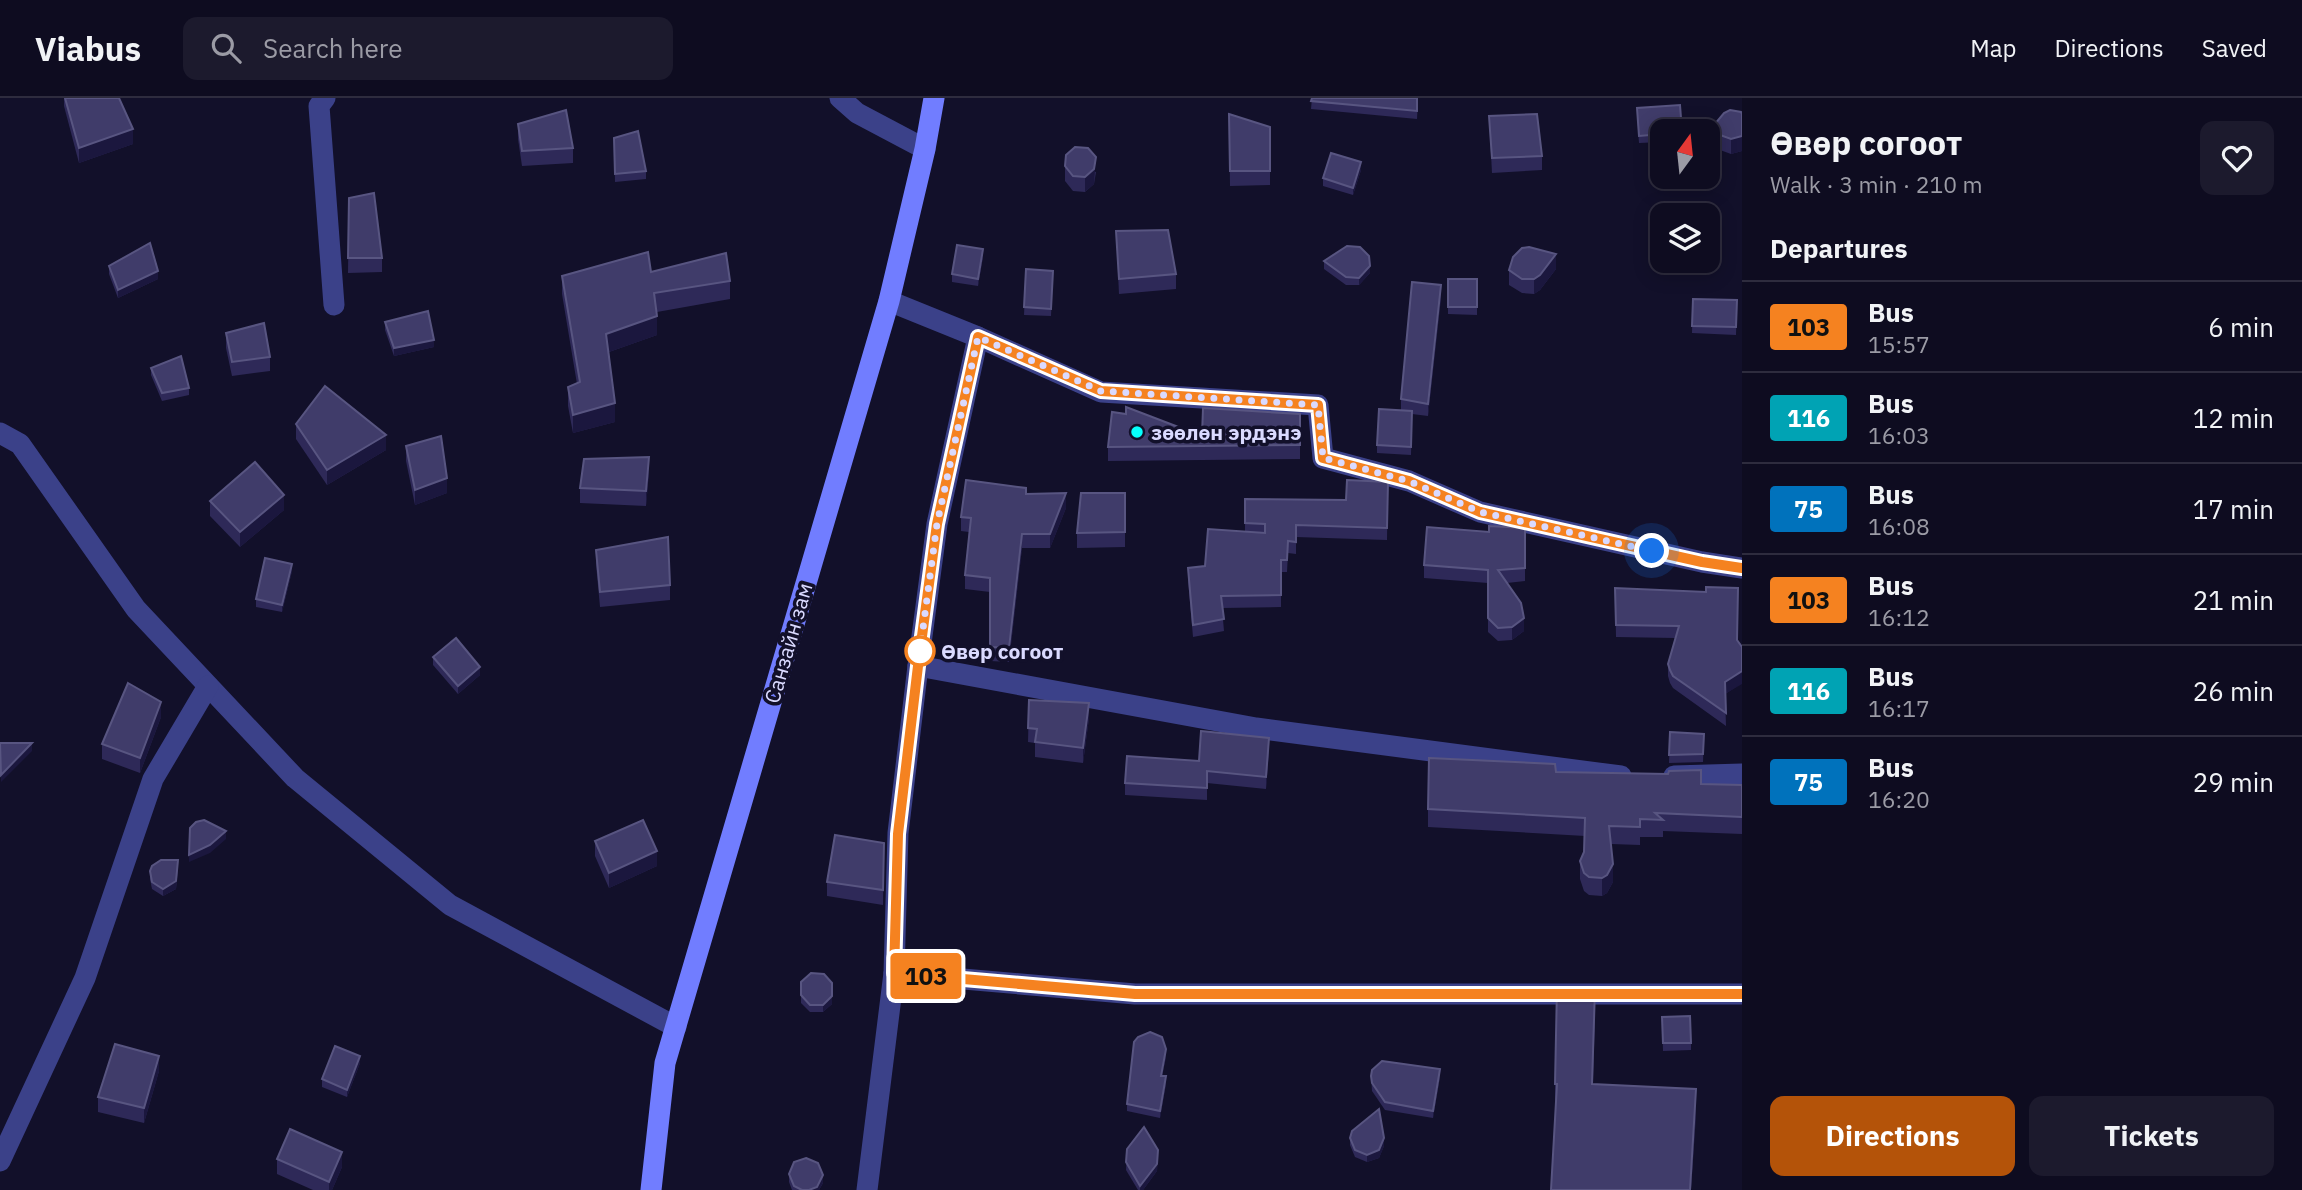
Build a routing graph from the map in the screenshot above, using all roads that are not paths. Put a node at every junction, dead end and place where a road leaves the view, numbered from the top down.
1 (326, 98) edge
2 (839, 98) edge
3 (934, 98) edge
4 (925, 149) junction
5 (890, 301) junction
6 (334, 306) dead end
7 (978, 337) junction
8 (0, 433) edge
9 (1742, 568) edge
10 (918, 666) junction
11 (208, 686) junction
12 (1742, 774) edge
13 (894, 973) junction
14 (1742, 994) edge
15 (676, 1027) junction
16 (0, 1161) edge
17 (651, 1190) edge
18 (867, 1190) edge

1 - 6 street
2 - 4 street
3 - 4 main road, Санзайн зам
4 - 5 main road, Санзайн зам
5 - 7 street
5 - 15 main road, Санзайн зам
7 - 9 street
7 - 10 street
8 - 11 street
10 - 12 street
10 - 13 street
11 - 15 street
11 - 16 street
13 - 14 street
13 - 18 street
15 - 17 main road, Санзайн зам

